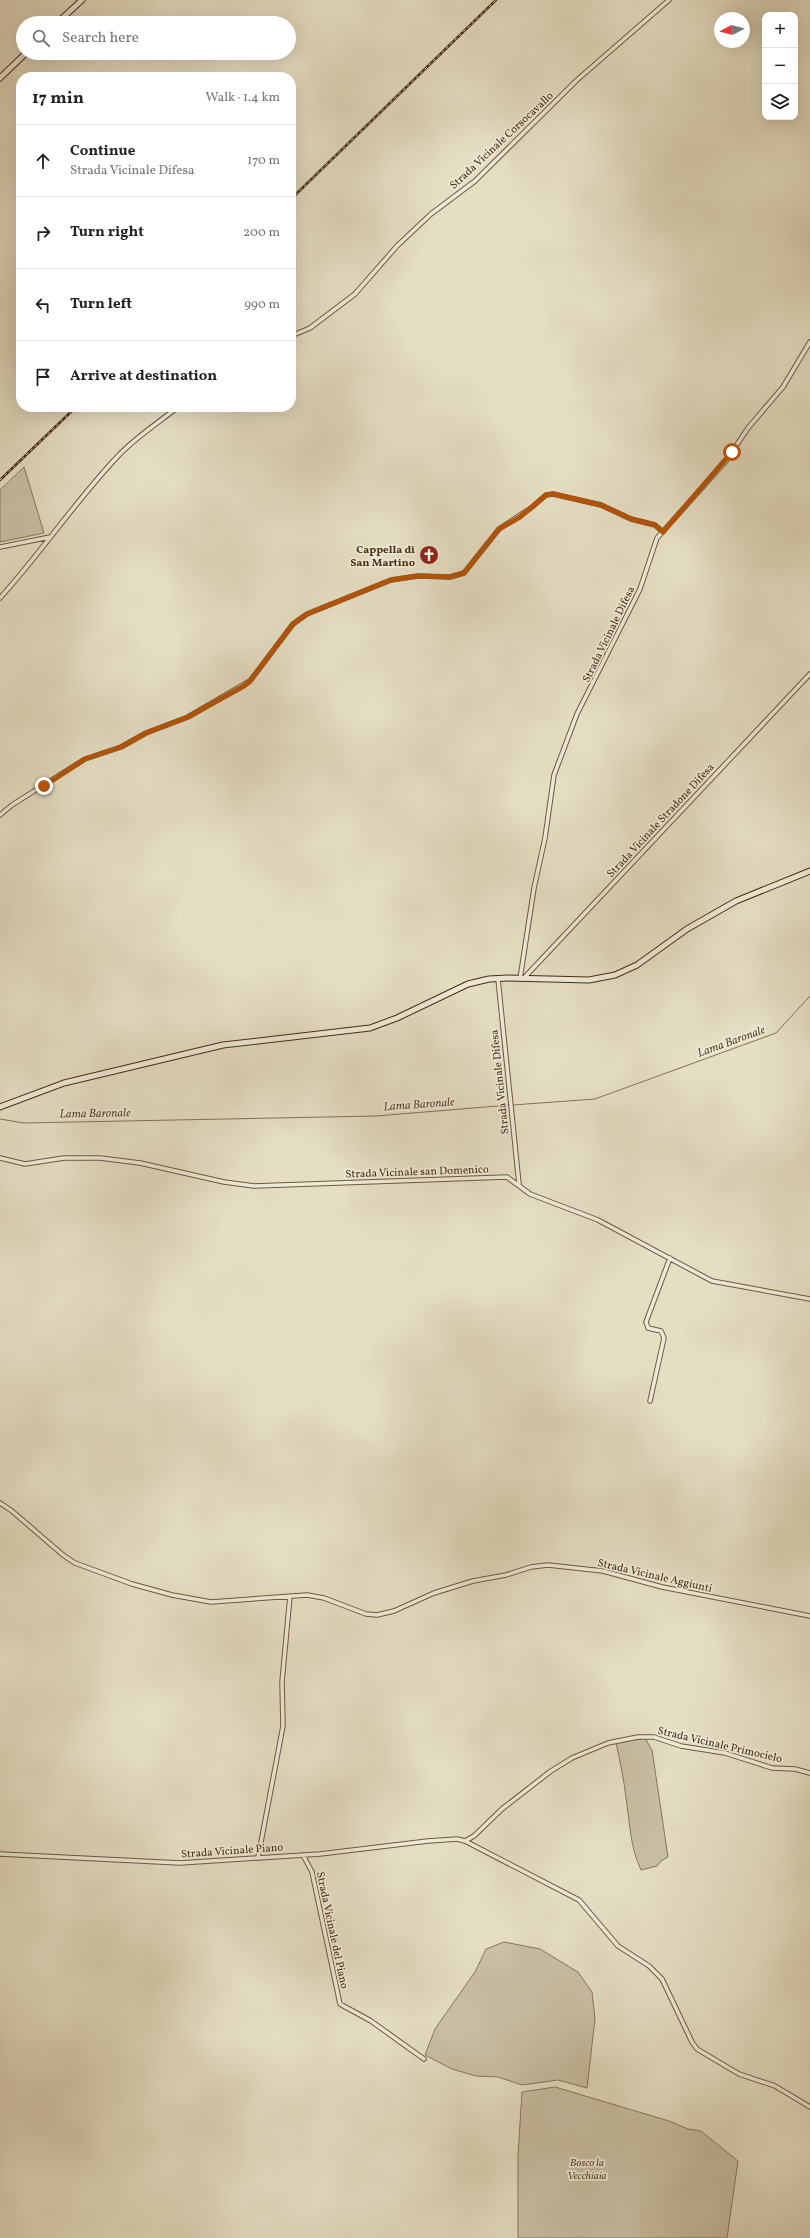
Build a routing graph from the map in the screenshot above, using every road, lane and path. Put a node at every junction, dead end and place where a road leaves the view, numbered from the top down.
1 (82, 0) edge
2 (669, 0) edge
3 (65, 16) edge
4 (19, 60) edge
5 (0, 78) edge
6 (296, 334) edge
7 (810, 342) edge
8 (172, 412) edge
9 (663, 532) junction
10 (50, 537) junction
11 (0, 547) edge
12 (0, 598) edge
13 (810, 674) edge
14 (0, 815) edge
15 (810, 871) edge
16 (498, 979) junction
17 (522, 979) junction
18 (0, 1107) edge
19 (0, 1158) edge
20 (519, 1184) junction
21 (670, 1258) junction
22 (810, 1299) edge
23 (650, 1401) dead end
24 (0, 1503) edge
25 (290, 1596) junction
26 (810, 1616) edge
27 (810, 1773) edge
28 (465, 1841) junction
29 (0, 1854) edge
30 (302, 1855) junction
31 (258, 1858) junction
32 (424, 2059) dead end
33 (810, 2107) edge

1 - 3 main road
2 - 6 street, Strada Vicinale Corsocavallo
4 - 5 main road
7 - 9 street, Strada Vicinale Difesa
8 - 10 street
9 - 14 street
9 - 17 street, Strada Vicinale Difesa
10 - 11 street
10 - 12 street
13 - 17 street, Strada Vicinale Stradone Difesa
15 - 17 main road
16 - 17 main road
16 - 18 main road
16 - 20 street, Strada Vicinale Difesa
19 - 20 street, Strada Vicinale san Domenico
20 - 21 street, Strada Vicinale san Domenico
21 - 22 street, Strada Vicinale san Domenico
21 - 23 street
24 - 25 street, Strada Vicinale Aggiunti
25 - 26 street, Strada Vicinale Aggiunti
25 - 31 street
27 - 28 street, Strada Vicinale Primocielo
28 - 30 street, Strada Vicinale Piano
28 - 33 street
29 - 31 street, Strada Vicinale Piano
30 - 31 street, Strada Vicinale Piano
30 - 32 street, Strada Vicinale del Piano

